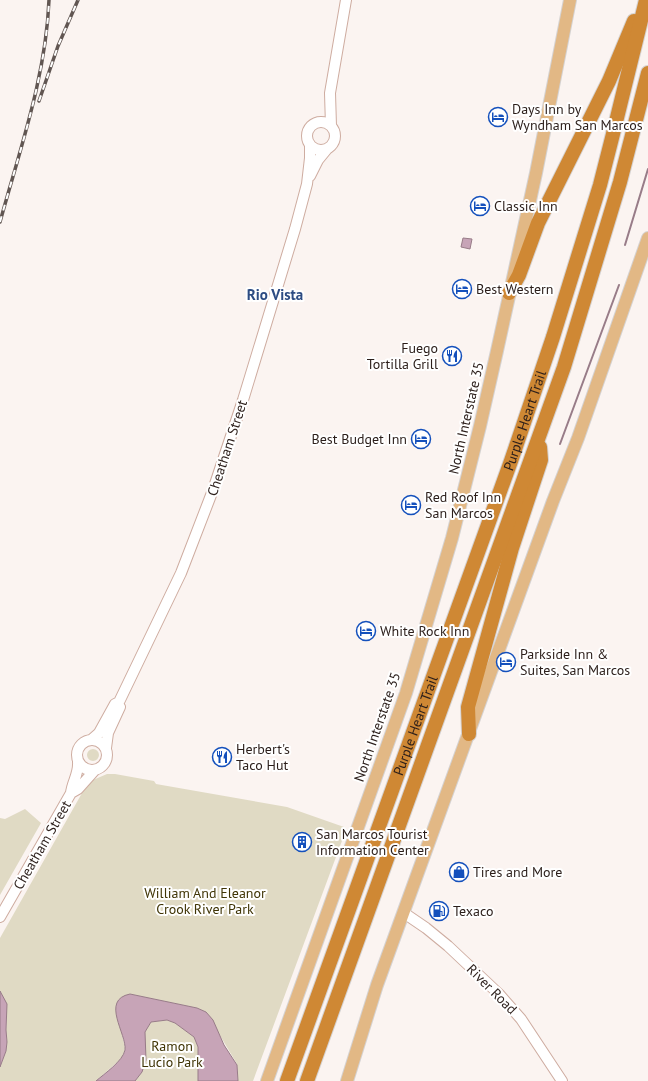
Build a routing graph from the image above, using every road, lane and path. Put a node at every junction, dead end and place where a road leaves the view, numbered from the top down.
1 (346, 0) edge
2 (570, 0) edge
3 (643, 0) edge
4 (646, 0) edge
5 (648, 73) edge
6 (330, 93) junction
7 (314, 124) junction
8 (331, 126) junction
9 (310, 145) junction
10 (327, 149) junction
11 (307, 184) junction
12 (648, 238) edge
13 (509, 292) junction
14 (540, 436) junction
15 (119, 702) junction
16 (468, 734) junction
17 (91, 740) junction
18 (106, 748) junction
19 (78, 762) junction
20 (95, 770) junction
21 (71, 794) junction
22 (404, 913) junction
23 (0, 917) edge
24 (288, 1078) edge
25 (267, 1081) edge
26 (307, 1081) edge
27 (347, 1081) edge
28 (562, 1081) edge

1 - 6 street
2 - 13 main road, North Interstate 35
3 - 13 highway
4 - 24 highway, Purple Heart Trail
5 - 14 highway, Purple Heart Trail
6 - 7 street
6 - 8 street
7 - 8 street
7 - 9 street
8 - 10 street
9 - 10 street
9 - 11 street, Cheatham Street
10 - 11 street, Cheatham Street
11 - 15 street, Cheatham Street
12 - 16 main road
13 - 25 main road, North Interstate 35
14 - 16 highway
14 - 26 highway, Purple Heart Trail
15 - 17 street, Cheatham Street
15 - 18 street, Cheatham Street
16 - 22 main road
17 - 18 street
17 - 19 street
18 - 20 street
19 - 20 street
19 - 21 street, Cheatham Street
20 - 21 street, Cheatham Street
21 - 23 street, Cheatham Street
22 - 27 main road
22 - 28 street, River Road

